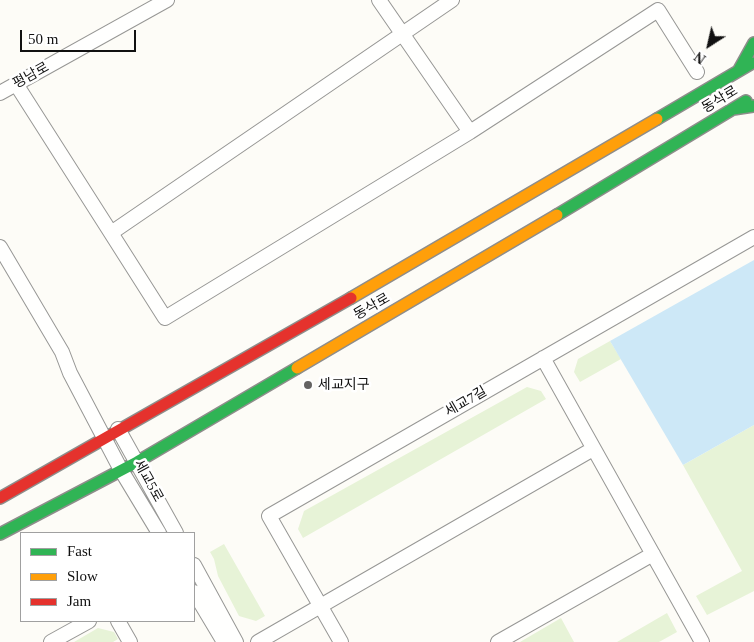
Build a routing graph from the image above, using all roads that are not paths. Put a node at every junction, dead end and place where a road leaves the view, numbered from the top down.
1 (167, 0) edge
2 (379, 0) edge
3 (452, 0) edge
4 (655, 5) edge
5 (403, 35) junction
6 (754, 43) edge
7 (754, 62) edge
8 (739, 70) junction
9 (697, 72) dead end
10 (16, 84) junction
11 (0, 93) edge
12 (754, 96) edge
13 (754, 106) edge
14 (733, 110) junction
15 (470, 132) junction
16 (111, 233) junction
17 (754, 237) edge
18 (0, 247) edge
19 (544, 358) junction
20 (118, 429) junction
21 (106, 438) junction
22 (593, 449) junction
23 (137, 462) junction
24 (121, 470) junction
25 (0, 498) edge
26 (158, 532) edge
27 (175, 532) edge
28 (0, 534) edge
29 (653, 554) junction
30 (195, 567) edge
31 (195, 594) edge
32 (320, 606) junction
33 (87, 622) edge
34 (119, 622) edge
35 (51, 642) edge
36 (130, 642) edge
37 (224, 642) edge
38 (236, 642) edge
39 (258, 642) edge
40 (341, 642) edge
41 (498, 642) edge
42 (702, 642) edge

1 - 10 street, 평남로
2 - 5 street
3 - 5 street
4 - 9 street
4 - 15 street
5 - 15 street
5 - 16 street
6 - 8 main road
7 - 8 main road, 동삭로
8 - 20 main road, 동삭로
10 - 11 street, 평남로
10 - 16 street
12 - 14 main road, 동삭로
13 - 14 main road
14 - 23 main road, 동삭로
15 - 16 street
17 - 19 street, 세교7길
18 - 21 street, 세교5로
19 - 22 street
19 - 32 street, 세교7길
20 - 21 main road, 동삭로
20 - 23 street, 세교5로
21 - 24 street, 세교5로
21 - 25 main road, 동삭로
22 - 29 street
22 - 32 street
23 - 24 main road, 동삭로
23 - 27 street, 세교5로
24 - 26 street, 세교5로
24 - 28 main road, 동삭로
29 - 41 street
29 - 42 street
30 - 38 street
31 - 37 street
32 - 39 street
32 - 40 street, 세교7길
33 - 35 street
34 - 36 street

